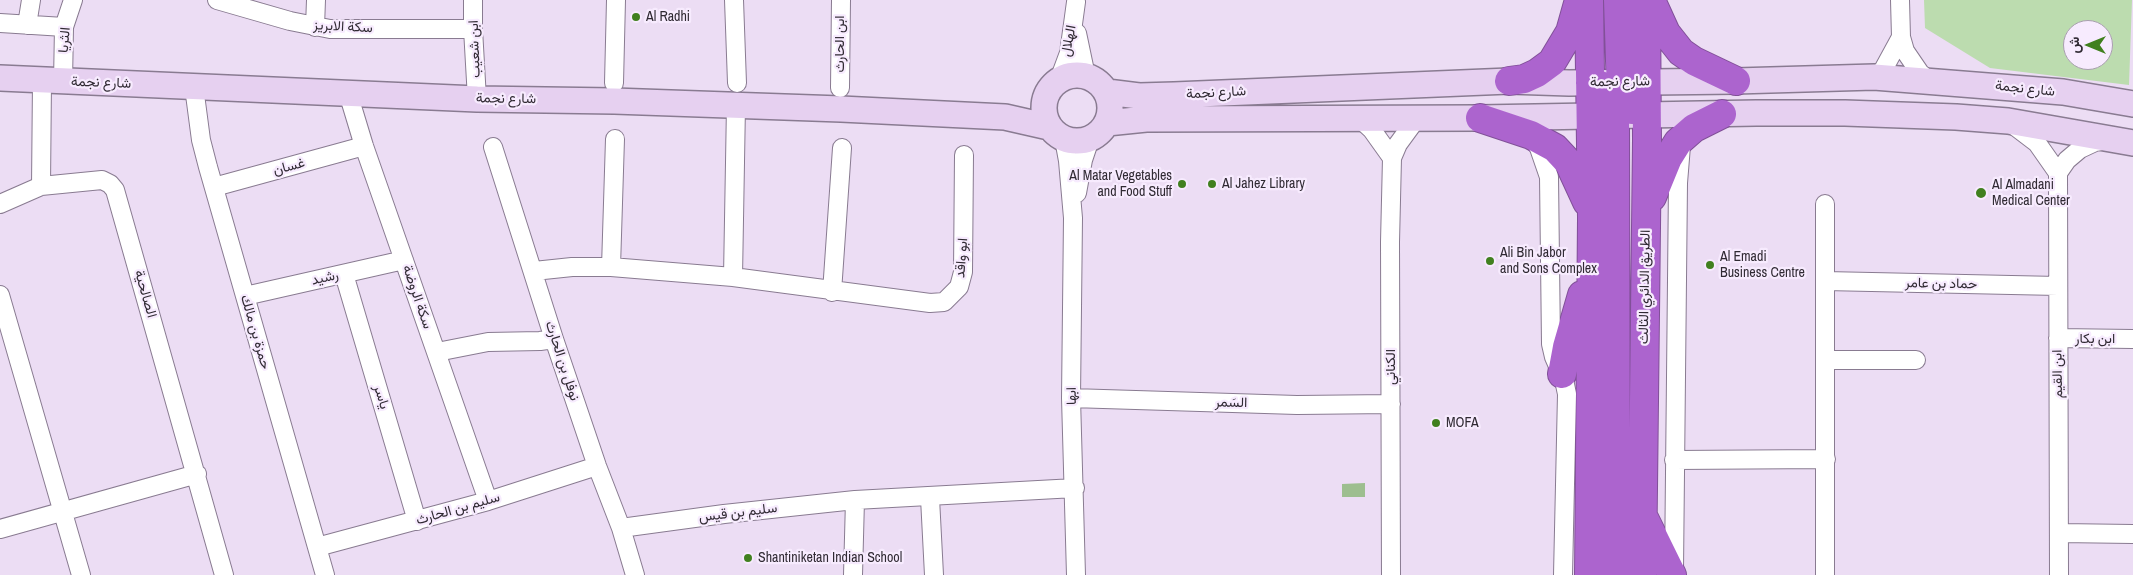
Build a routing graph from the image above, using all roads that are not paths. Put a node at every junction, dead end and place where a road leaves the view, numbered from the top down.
1 (32, 0) edge
2 (73, 0) edge
3 (216, 0) edge
4 (316, 0) edge
5 (474, 0) edge
6 (616, 0) edge
7 (734, 0) edge
8 (841, 0) edge
9 (1578, 0) edge
10 (1589, 0) edge
11 (1618, 0) edge
12 (1646, 0) edge
13 (1651, 0) edge
14 (1900, 0) edge
15 (1075, 1) edge
16 (0, 23) edge
17 (27, 25) junction
18 (64, 27) junction
19 (315, 27) junction
20 (473, 29) junction
21 (1901, 37) junction
22 (1646, 42) junction
23 (1619, 43) junction
24 (1086, 76) junction
25 (1874, 77) junction
26 (2, 80) edge
27 (53, 81) junction
28 (1509, 81) junction
29 (1736, 81) junction
30 (1634, 82) junction
31 (1931, 82) junction
32 (614, 83) dead end
33 (1590, 83) junction
34 (1054, 85) junction
35 (194, 87) junction
36 (840, 88) dead end
37 (1107, 92) junction
38 (348, 93) junction
39 (736, 94) junction
40 (477, 99) junction
41 (2133, 104) edge
42 (1722, 114) junction
43 (1647, 115) junction
44 (1603, 116) junction
45 (1005, 117) junction
46 (1359, 118) junction
47 (1416, 118) junction
48 (1480, 118) junction
49 (2008, 122) junction
50 (1099, 131) junction
51 (1688, 132) junction
52 (1056, 133) junction
53 (1531, 135) junction
54 (615, 139) dead end
55 (2122, 141) edge
56 (364, 146) junction
57 (493, 146) dead end
58 (842, 148) dead end
59 (964, 155) dead end
60 (1392, 158) junction
61 (2058, 173) junction
62 (40, 186) junction
63 (214, 187) junction
64 (0, 204) edge
65 (1825, 204) dead end
66 (1645, 214) junction
67 (1073, 218) junction
68 (1592, 218) junction
69 (404, 260) junction
70 (1591, 265) junction
71 (611, 267) junction
72 (534, 270) junction
73 (344, 274) junction
74 (733, 277) junction
75 (1825, 281) junction
76 (2058, 286) junction
77 (832, 292) junction
78 (0, 295) edge
79 (245, 296) junction
80 (2058, 338) junction
81 (554, 339) junction
82 (2133, 339) edge
83 (436, 352) junction
84 (1825, 360) junction
85 (1916, 360) dead end
86 (1562, 374) junction
87 (1072, 398) junction
88 (1391, 404) junction
89 (1826, 459) junction
90 (1674, 460) junction
91 (597, 466) junction
92 (197, 474) junction
93 (1075, 488) junction
94 (930, 498) junction
95 (855, 500) junction
96 (488, 501) junction
97 (64, 511) junction
98 (1642, 516) junction
99 (417, 521) junction
100 (621, 528) junction
101 (0, 529) edge
102 (2060, 533) junction
103 (2133, 534) edge
104 (317, 546) junction
105 (81, 575) edge
106 (224, 575) edge
107 (325, 575) edge
108 (635, 575) edge
109 (853, 575) edge
110 (934, 575) edge
111 (1076, 575) edge
112 (1392, 575) edge
113 (1562, 575) edge
114 (1589, 575) edge
115 (1616, 575) edge
116 (1642, 575) edge
117 (1673, 575) edge
118 (1825, 575) edge
119 (2059, 575) edge

1 - 17 street
2 - 18 street, الثريا
3 - 19 street, سكة الابريز
4 - 19 street
5 - 20 street, ابن شعيب
6 - 32 street
7 - 39 street
8 - 36 street, ابن الحارث
9 - 28 highway
10 - 33 highway
11 - 23 highway
12 - 22 highway
13 - 29 highway
14 - 21 street
15 - 24 street, الهلال
15 - 34 street, الهلال
16 - 17 street
17 - 18 street
18 - 27 street, الثريا
19 - 20 street, سكة الابريز
20 - 40 street, ابن شعيب
21 - 25 street
21 - 31 street
22 - 23 highway
22 - 30 highway
23 - 30 highway
24 - 34 main road
24 - 37 main road
25 - 29 main road, شارع نجمة
25 - 31 main road, شارع نجمة
26 - 27 main road, شارع نجمة
27 - 35 main road, شارع نجمة
27 - 62 street
28 - 33 main road, شارع نجمة
28 - 37 main road, شارع نجمة
29 - 30 main road, شارع نجمة
30 - 33 main road, شارع نجمة
30 - 43 highway
31 - 41 main road, شارع نجمة
33 - 44 highway
34 - 45 main road
34 - 52 main road
35 - 38 main road, شارع نجمة
35 - 63 street, حمزة بن مالك
37 - 50 main road
38 - 40 main road, شارع نجمة
38 - 56 street, سكة الروضة
39 - 40 main road, شارع نجمة
39 - 45 main road, شارع نجمة
39 - 74 street
42 - 43 main road, شارع نجمة
42 - 49 main road, شارع نجمة
42 - 51 highway
43 - 44 main road, شارع نجمة
43 - 66 highway, الطريق الدائري الثالث
44 - 48 main road, شارع نجمة
44 - 68 highway
44 - 115 highway
45 - 52 main road, شارع نجمة
46 - 47 main road, شارع نجمة
46 - 50 main road, شارع نجمة
46 - 60 street
47 - 48 main road, شارع نجمة
47 - 60 street, الكناني
48 - 53 highway
49 - 55 main road, شارع نجمة
49 - 61 street
50 - 52 main road
50 - 67 street, ابها
51 - 66 highway
51 - 90 street
52 - 67 street, ابها
53 - 68 highway
53 - 86 street
54 - 71 street
55 - 61 street
56 - 63 street, غسان
56 - 69 street, سكة الروضة
57 - 72 street, نوفل بن الحارث
58 - 77 street
59 - 77 street, ابو واقد
60 - 88 street, الكناني
61 - 76 street, ابن القيم
62 - 64 street, الصالحية
62 - 92 street, الصالحية
63 - 79 street, حمزة بن مالك
65 - 75 street
66 - 98 highway, الطريق الدائري الثالث
67 - 87 street, ابها
68 - 70 highway
69 - 73 street, رشيد
69 - 83 street, سكة الروضة
70 - 86 highway
70 - 114 highway
71 - 72 street, ابو واقد
71 - 74 street, ابو واقد
72 - 81 street, نوفل بن الحارث
73 - 79 street, رشيد
73 - 99 street, ياسر
74 - 77 street, ابو واقد
75 - 76 street, حماد بن عامر
75 - 84 street
76 - 80 street, ابن القيم
78 - 97 street
79 - 104 street, حمزة بن مالك
80 - 82 street, ابن بكار
80 - 102 street, ابن القيم
81 - 83 street
81 - 91 street, نوفل بن الحارث
83 - 96 street, سكة الروضة
84 - 85 street
84 - 89 street
86 - 113 street
87 - 88 street, السَمر
87 - 93 street, ابها
88 - 112 street, الكناني
89 - 90 street
89 - 118 street
90 - 117 street
91 - 96 street, سليم بن الحارث
91 - 100 street, نوفل بن الحارث
92 - 97 street
92 - 106 street, الصالحية
93 - 94 street, سليم بن قيس
93 - 111 street, ابها
94 - 95 street, سليم بن قيس
94 - 110 street
95 - 100 street, سليم بن قيس
95 - 109 street
96 - 99 street, سليم بن الحارث
97 - 101 street
97 - 105 street
98 - 116 highway, الطريق الدائري الثالث
98 - 117 highway
99 - 104 street, سليم بن الحارث
100 - 108 street, نوفل بن الحارث
102 - 103 street
102 - 119 street, ابن القيم
104 - 107 street, حمزة بن مالك

